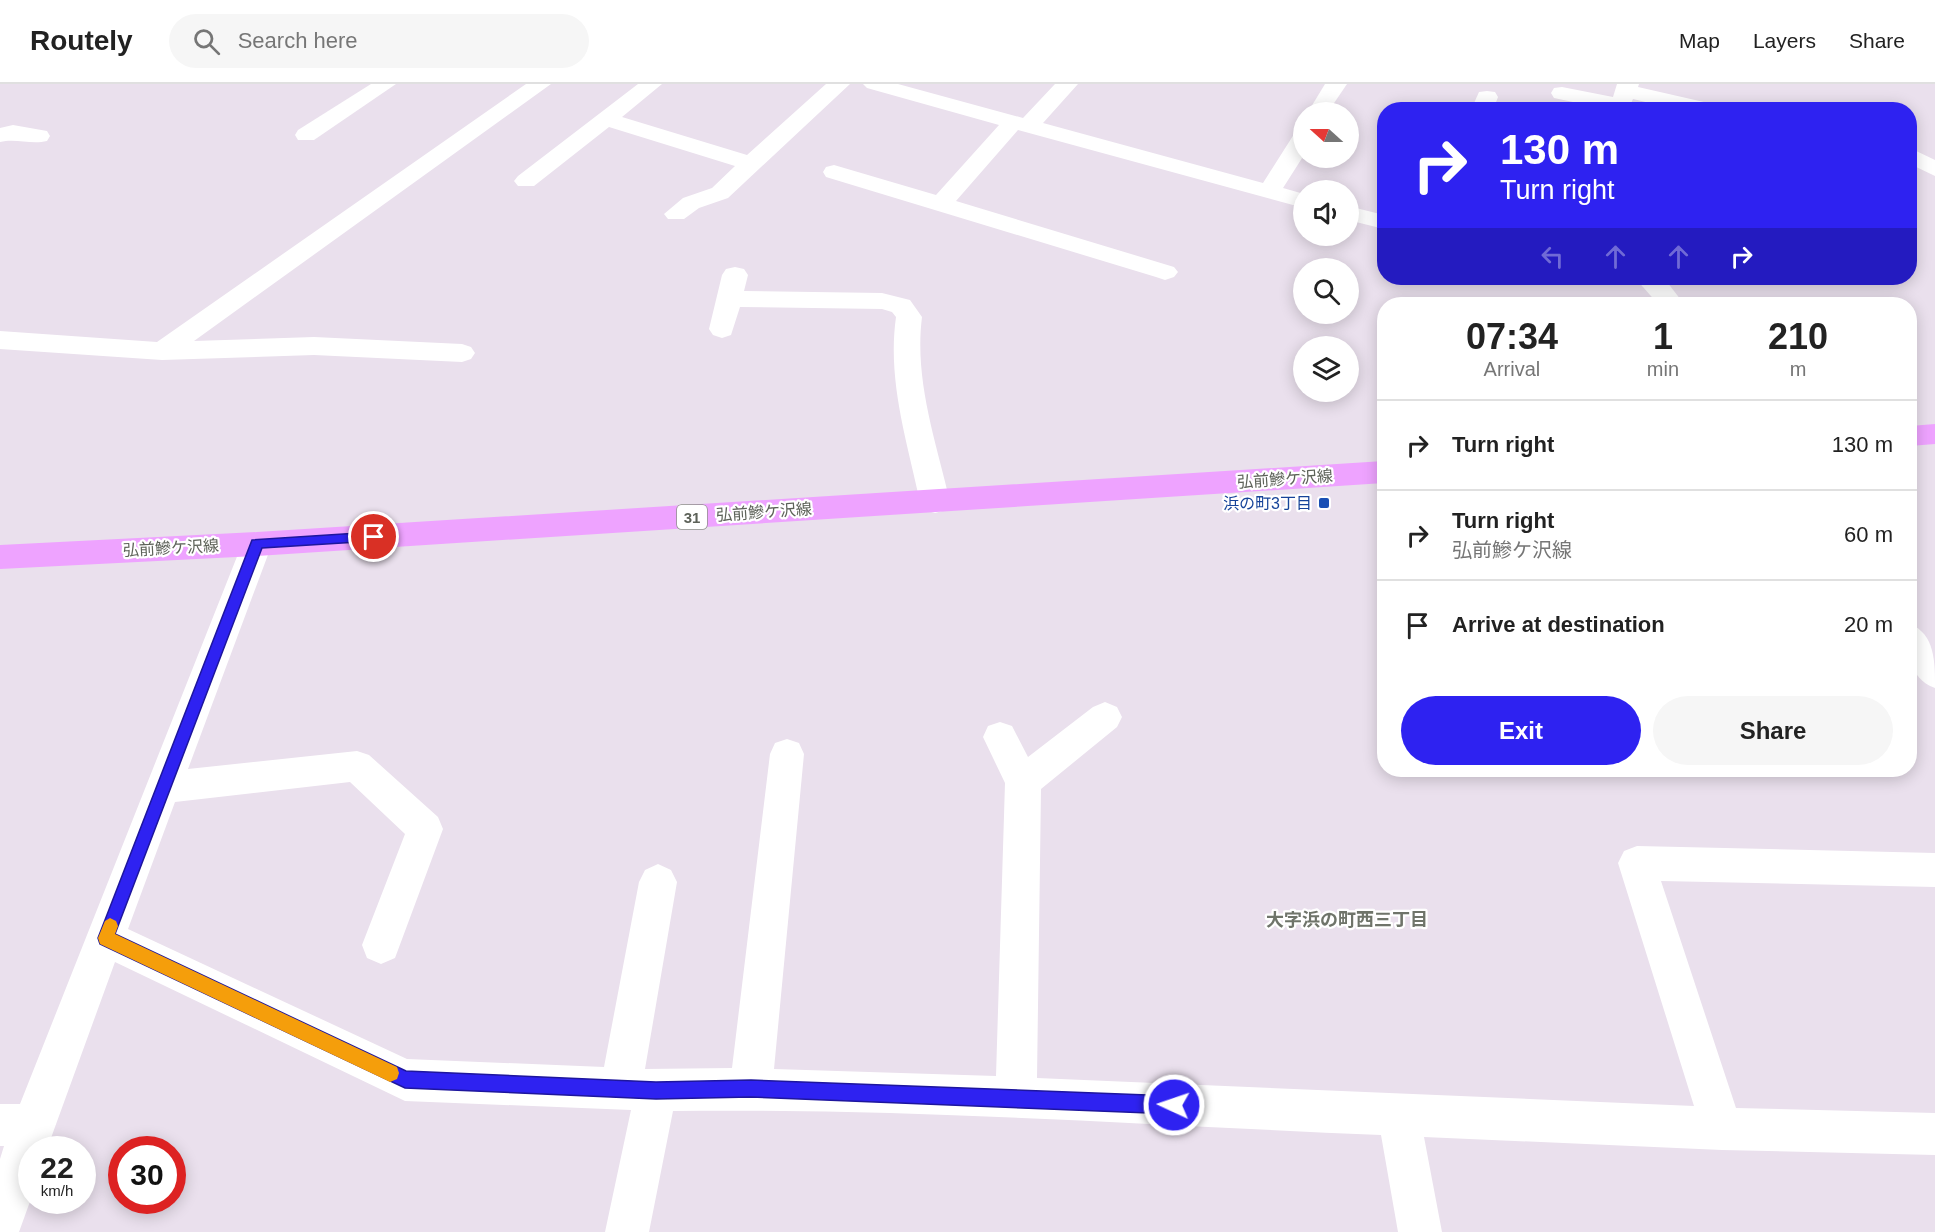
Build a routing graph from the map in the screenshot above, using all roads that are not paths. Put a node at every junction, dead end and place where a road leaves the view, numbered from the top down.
1 (385, 84) edge
2 (540, 84) edge
3 (651, 84) edge
4 (839, 84) edge
5 (874, 84) edge
6 (1067, 84) edge
7 (1336, 84) edge
8 (1627, 87) edge
9 (1562, 93) dead end
10 (1324, 102) edge
11 (1606, 102) edge
12 (1621, 102) edge
13 (1680, 102) edge
14 (605, 119) junction
15 (1020, 125) junction
16 (0, 135) edge
17 (306, 135) dead end
18 (39, 136) dead end
19 (1293, 154) edge
20 (1917, 159) edge
21 (751, 163) junction
22 (1935, 169) edge
23 (834, 172) dead end
24 (526, 181) dead end
25 (1269, 192) junction
26 (1293, 198) edge
27 (941, 204) junction
28 (676, 213) dead end
29 (1359, 216) edge
30 (1377, 220) edge
31 (1166, 272) dead end
32 (722, 329) dead end
33 (2, 347) edge
34 (162, 351) junction
35 (462, 353) dead end
36 (1935, 434) edge
37 (1917, 435) edge
38 (1377, 472) edge
39 (935, 502) junction
40 (257, 544) junction
41 (0, 557) edge
42 (1917, 647) edge
43 (1935, 674) edge
44 (1105, 717) dead end
45 (1000, 737) dead end
46 (787, 754) dead end
47 (1023, 782) junction
48 (163, 788) junction
49 (1935, 870) edge
50 (658, 882) dead end
51 (106, 938) junction
52 (381, 945) dead end
53 (751, 1089) junction
54 (638, 1090) junction
55 (1016, 1098) junction
56 (1400, 1116) junction
57 (16, 1125) edge
58 (1722, 1129) junction
59 (1935, 1134) edge
60 (0, 1224) edge
61 (627, 1232) edge
62 (1420, 1232) edge

1 - 17 street
2 - 34 street
3 - 14 street
4 - 21 street
5 - 15 street
6 - 15 street
7 - 10 street
8 - 12 street
8 - 13 street
9 - 11 street
14 - 21 street
14 - 24 street
15 - 25 street
15 - 27 street
16 - 18 street
19 - 25 street
20 - 22 street
21 - 28 street
23 - 27 street
25 - 26 street
27 - 31 street
29 - 30 street
32 - 39 street
33 - 34 street
34 - 35 street
36 - 37 main road
38 - 39 main road, 弘前鰺ケ沢線 / 31
39 - 40 main road, 弘前鰺ケ沢線 / 31
40 - 41 main road, 弘前鰺ケ沢線 / 31
40 - 48 street
42 - 43 street
44 - 47 street
45 - 47 street
46 - 53 street
47 - 55 street
48 - 51 street
48 - 52 street
49 - 58 street
50 - 54 street
51 - 54 street
51 - 57 street
53 - 54 street
53 - 55 street
54 - 61 street
55 - 56 street
56 - 58 street
56 - 62 street
57 - 60 street
58 - 59 street

